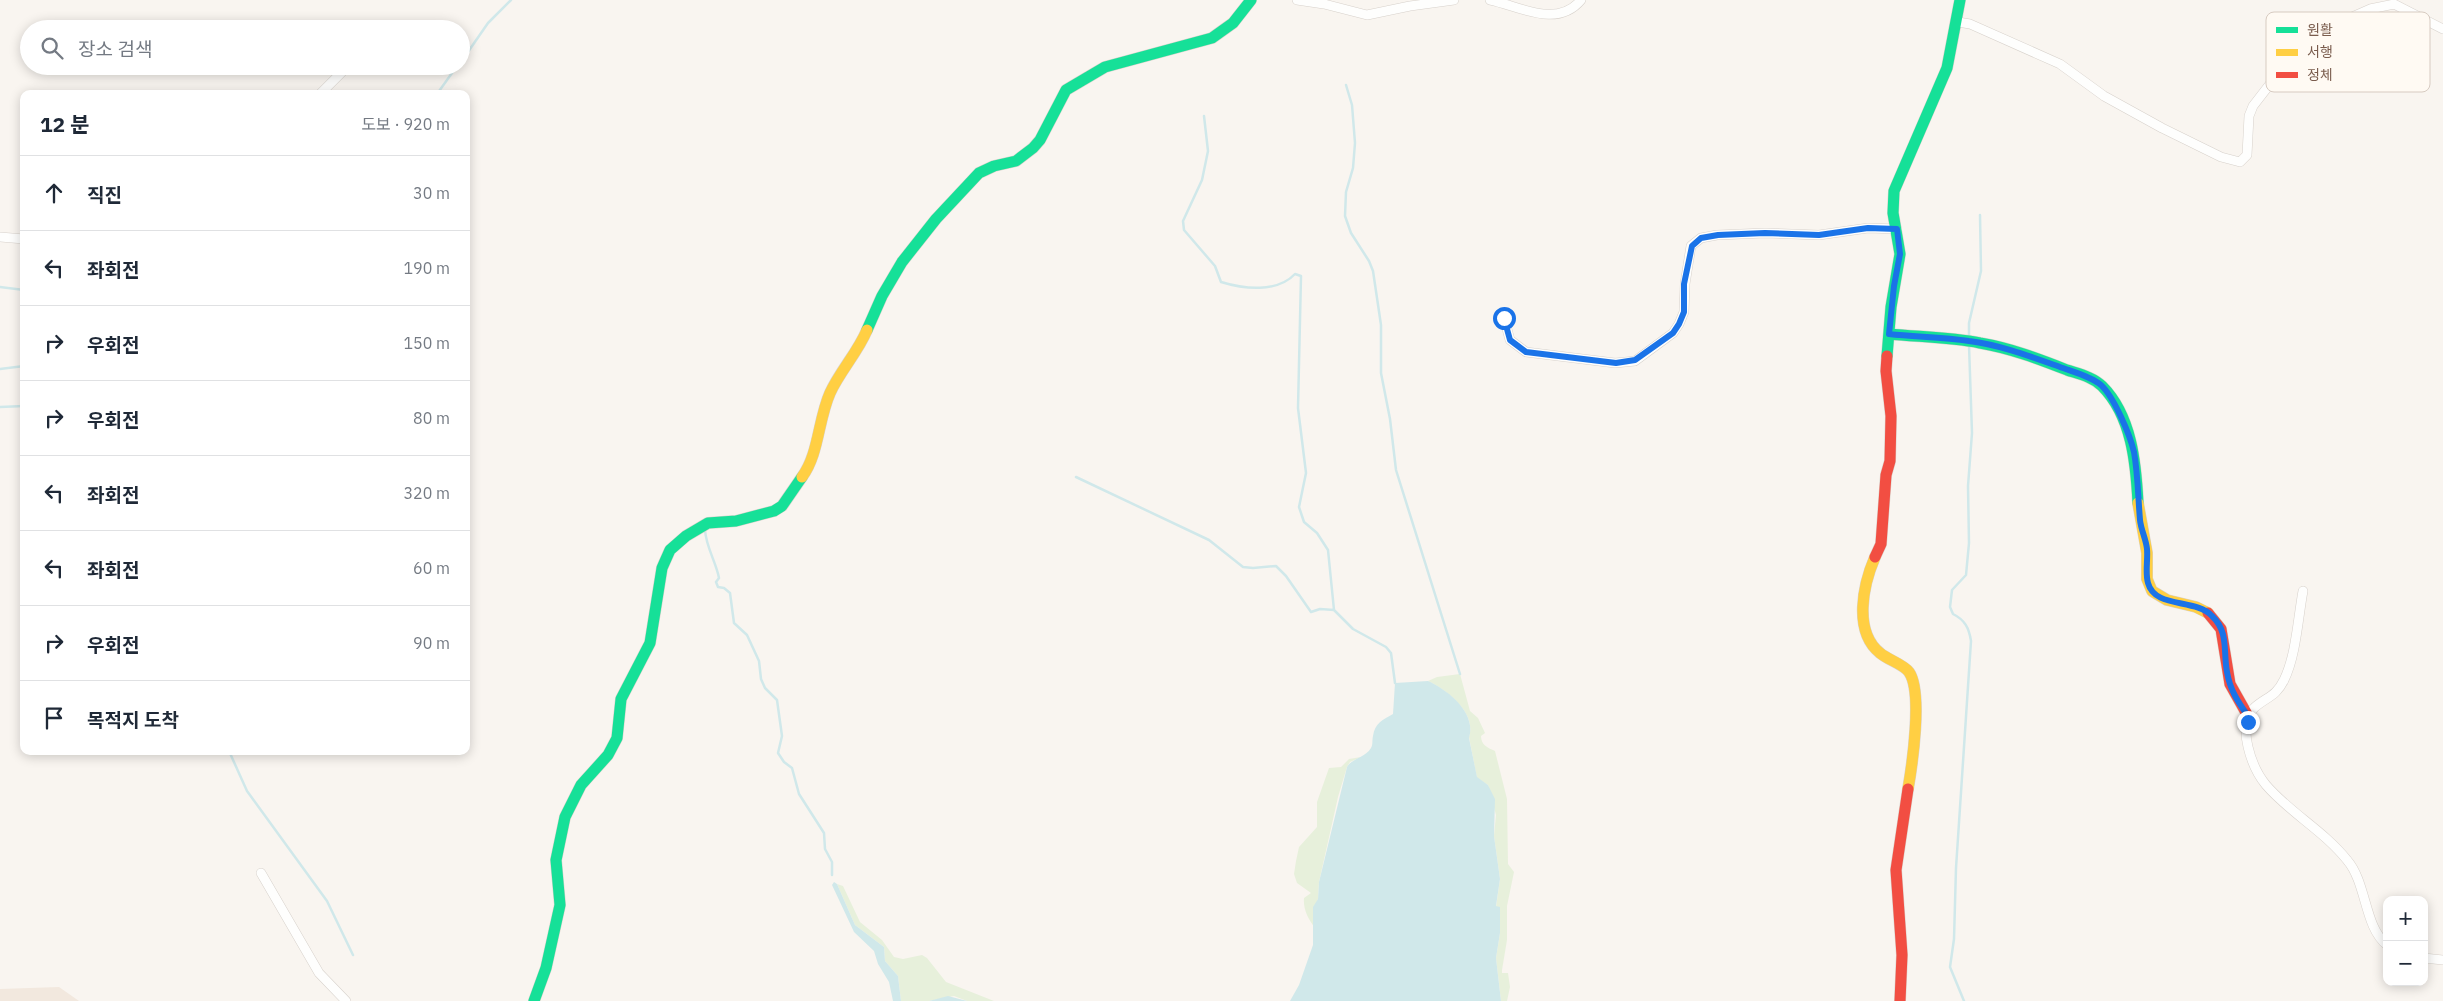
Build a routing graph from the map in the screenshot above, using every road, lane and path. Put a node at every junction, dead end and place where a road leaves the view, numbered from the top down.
1 (1251, 0) edge
2 (1297, 0) edge
3 (1454, 0) edge
4 (1490, 0) edge
5 (1581, 0) edge
6 (1960, 0) edge
7 (2363, 12) edge
8 (2409, 12) edge
9 (1958, 22) junction
10 (2430, 23) edge
11 (2443, 30) edge
12 (339, 75) edge
13 (2266, 89) edge
14 (324, 90) edge
15 (1897, 229) junction
16 (0, 238) edge
17 (20, 239) edge
18 (1504, 318) dead end
19 (1889, 334) junction
20 (2303, 591) dead end
21 (2248, 716) junction
22 (261, 873) dead end
23 (2383, 941) edge
24 (2428, 958) edge
25 (2443, 960) edge
26 (346, 1001) edge
27 (534, 1001) edge
28 (1900, 1001) edge

1 - 27 street
2 - 3 street
4 - 5 street
6 - 9 street
7 - 8 street
9 - 13 street
9 - 15 street
10 - 11 street
12 - 14 street
15 - 18 street
15 - 19 street
16 - 17 street
19 - 21 street
19 - 28 street
20 - 21 street
21 - 23 street
22 - 26 street
24 - 25 street

